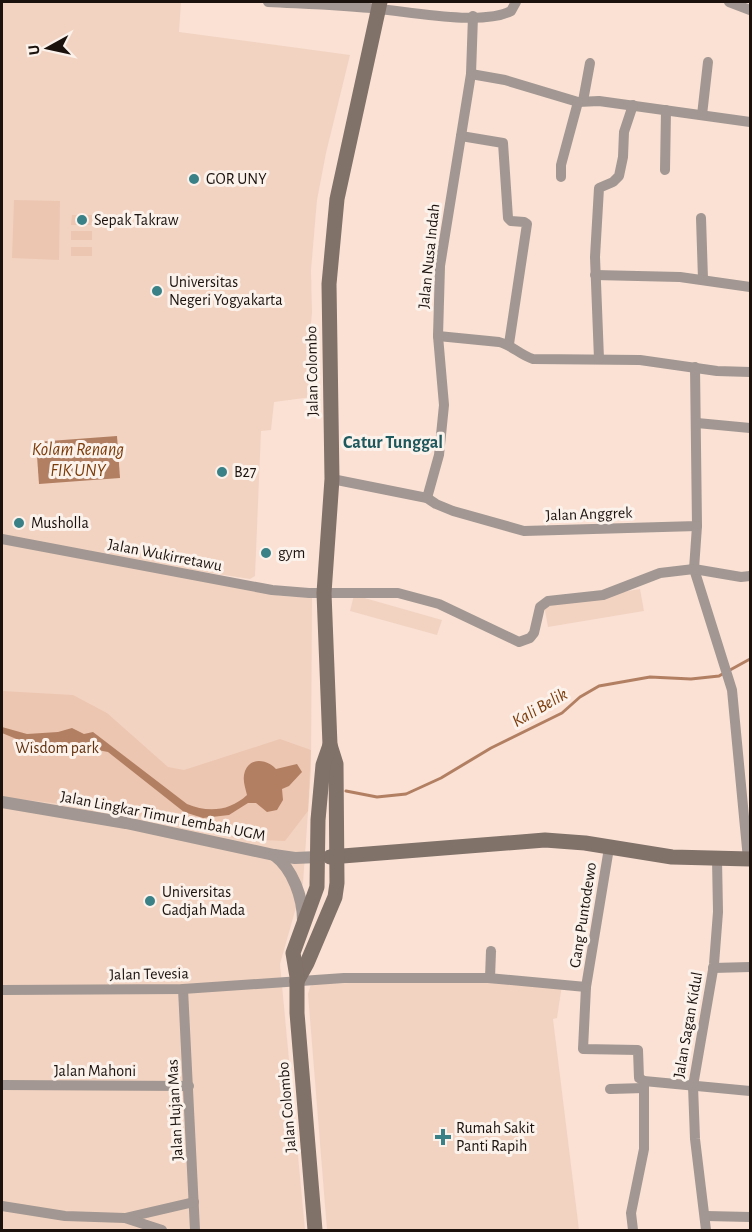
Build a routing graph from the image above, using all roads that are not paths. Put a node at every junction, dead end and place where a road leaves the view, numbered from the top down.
1 (268, 2) edge
2 (516, 2) edge
3 (729, 2) edge
4 (380, 5) edge
5 (750, 10) edge
6 (473, 16) junction
7 (708, 62) dead end
8 (591, 63) dead end
9 (471, 74) junction
10 (581, 102) junction
11 (633, 105) junction
12 (666, 110) junction
13 (702, 115) junction
14 (750, 122) edge
15 (461, 136) junction
16 (665, 170) dead end
17 (561, 177) dead end
18 (701, 218) dead end
19 (595, 275) junction
20 (703, 279) junction
21 (750, 287) edge
22 (438, 336) junction
23 (509, 344) junction
24 (599, 359) junction
25 (695, 367) junction
26 (750, 372) edge
27 (696, 423) junction
28 (750, 428) edge
29 (332, 479) junction
30 (427, 498) junction
31 (697, 526) junction
32 (2, 539) edge
33 (694, 569) junction
34 (750, 576) edge
35 (324, 593) junction
36 (330, 745) junction
37 (2, 802) edge
38 (609, 848) junction
39 (274, 855) junction
40 (337, 856) junction
41 (318, 857) junction
42 (717, 859) junction
43 (749, 859) edge
44 (302, 927) junction
45 (491, 951) dead end
46 (750, 967) edge
47 (713, 968) junction
48 (490, 978) junction
49 (297, 981) junction
50 (586, 987) junction
51 (183, 989) junction
52 (2, 990) edge
53 (644, 1084) junction
54 (2, 1085) edge
55 (189, 1086) junction
56 (693, 1086) junction
57 (610, 1089) dead end
58 (750, 1091) edge
59 (194, 1202) junction
60 (2, 1206) edge
61 (705, 1216) junction
62 (750, 1217) edge
63 (125, 1218) junction
64 (162, 1230) edge
65 (195, 1230) edge
66 (315, 1230) edge
67 (633, 1230) edge
68 (706, 1230) edge

1 - 4 street
2 - 6 street
3 - 5 street
4 - 6 street
4 - 29 main road, Jalan Colombo
6 - 9 street, Jalan Nusa Indah
7 - 13 street
8 - 10 street
9 - 10 street
9 - 15 street, Jalan Nusa Indah
10 - 11 street
10 - 17 street
11 - 12 street
11 - 19 street
12 - 13 street
12 - 16 street
13 - 14 street
15 - 22 street, Jalan Nusa Indah
15 - 23 street
18 - 20 street
19 - 20 street
19 - 24 street
20 - 21 street
22 - 23 street
22 - 30 street, Jalan Nusa Indah
23 - 24 street
24 - 25 street
25 - 26 street
25 - 27 street
27 - 28 street
27 - 31 street
29 - 30 street, Jalan Anggrek
29 - 35 main road, Jalan Colombo
30 - 31 street, Jalan Anggrek
31 - 33 street
32 - 35 street, Jalan Wukirretawu
33 - 34 street
33 - 35 street, Jalan Wukirretawu
33 - 43 street
35 - 36 main road, Jalan Colombo
36 - 40 main road, Jalan Colombo
36 - 41 main road, Jalan Colombo
37 - 39 street, Jalan Lingkar Timur Lembah UGM
38 - 40 main road
38 - 42 main road
38 - 50 street, Gang Puntodewo
39 - 41 street, Jalan Lingkar Timur Lembah UGM
39 - 44 street
40 - 41 main road
40 - 49 main road, Jalan Colombo
41 - 44 main road, Jalan Colombo
42 - 43 main road
42 - 47 street, Jalan Sagan Kidul
44 - 49 main road, Jalan Colombo
45 - 48 street
46 - 47 street
47 - 56 street, Jalan Sagan Kidul
48 - 49 street, Jalan Tevesia
48 - 50 street, Jalan Tevesia
49 - 51 street, Jalan Tevesia
49 - 66 main road, Jalan Colombo
50 - 53 street, Gang Puntodewo
51 - 52 street, Jalan Tevesia
51 - 55 street, Jalan Hujan Mas
53 - 56 street
53 - 57 street
53 - 67 street
54 - 55 street, Jalan Mahoni
55 - 59 street, Jalan Hujan Mas
56 - 58 street
56 - 61 street, Jalan Sagan Kidul
59 - 63 street
59 - 65 street, Jalan Hujan Mas
60 - 63 street
61 - 62 street
61 - 68 street, Jalan Sagan Kidul
63 - 64 street

